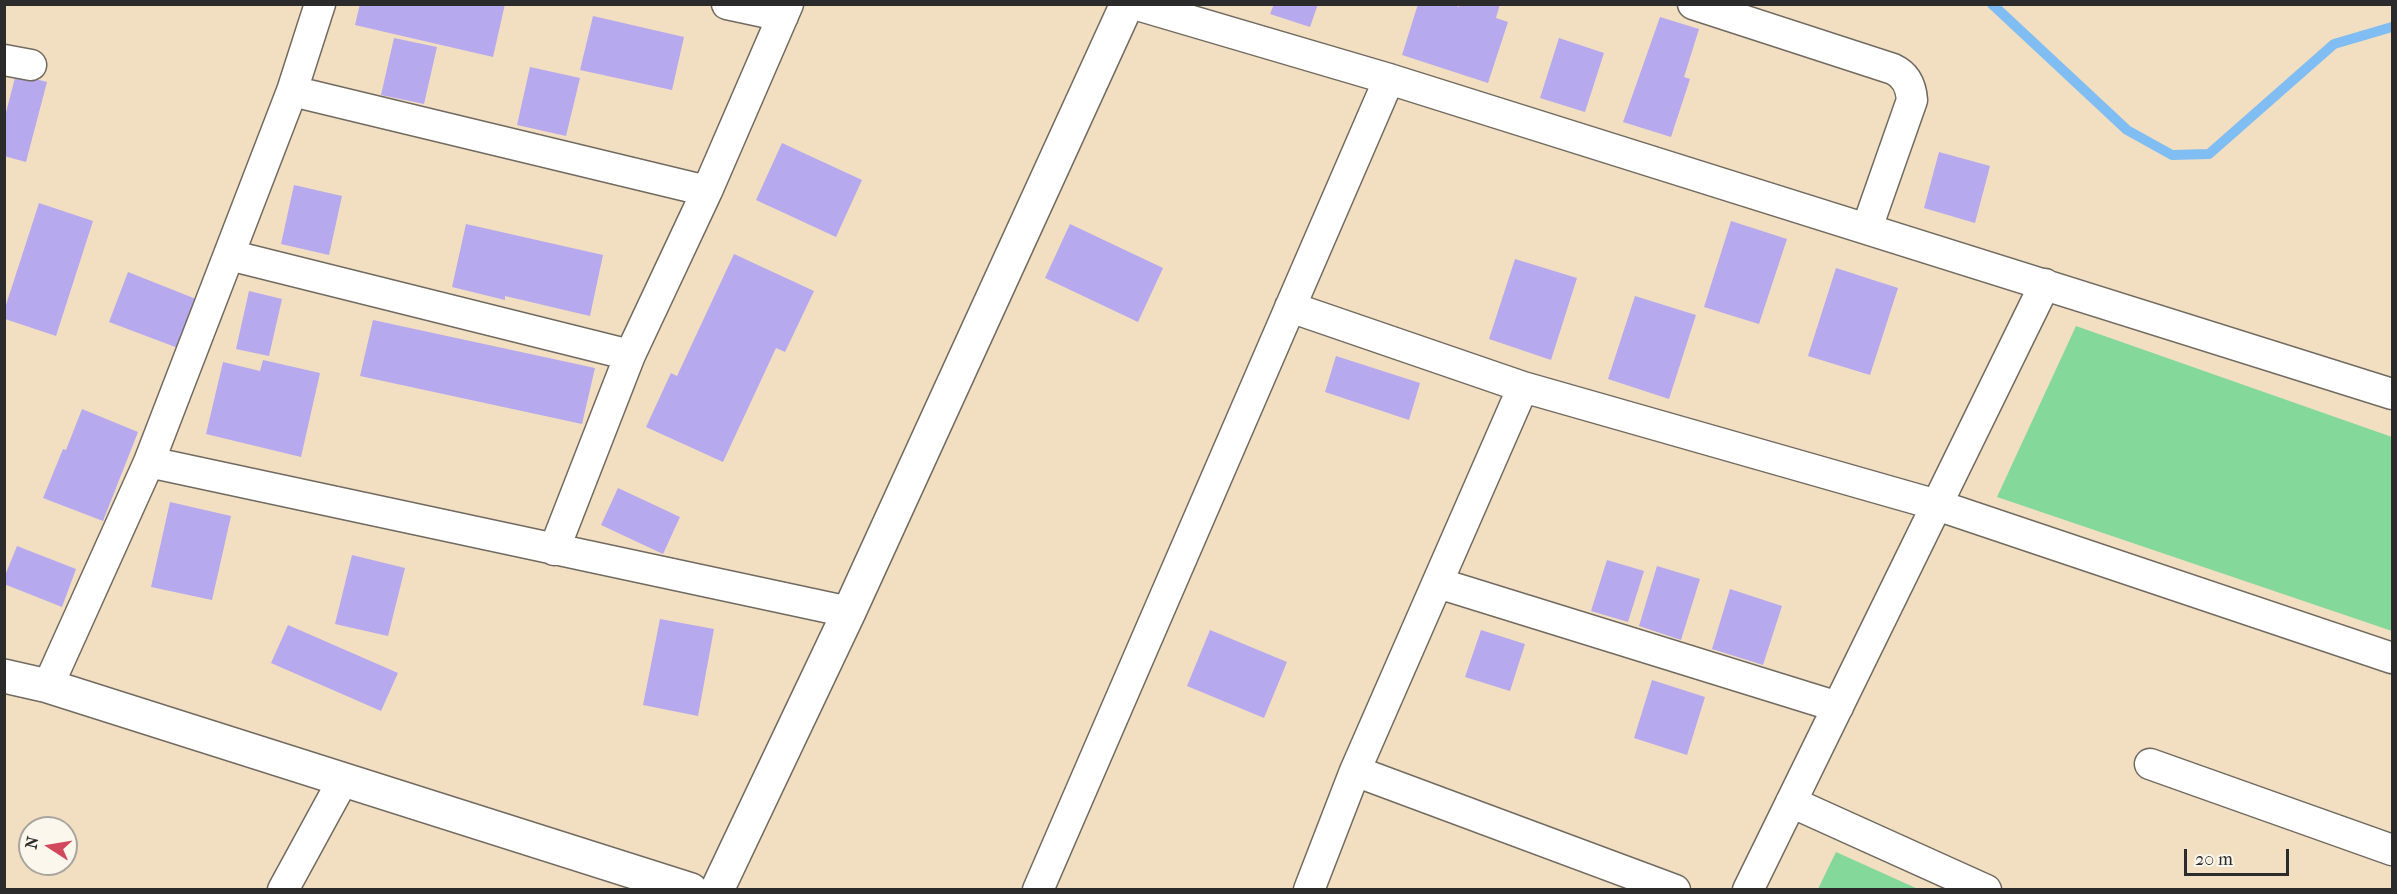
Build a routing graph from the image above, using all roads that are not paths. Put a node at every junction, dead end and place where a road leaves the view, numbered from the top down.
1 (320, 4) edge
2 (727, 4) edge
3 (1127, 4) edge
4 (1134, 4) edge
5 (1693, 4) edge
6 (786, 10) edge
7 (1389, 79) junction
8 (292, 91) junction
9 (707, 191) junction
10 (1867, 228) junction
11 (229, 255) junction
12 (2045, 284) junction
13 (1290, 307) junction
14 (630, 355) junction
15 (1523, 387) junction
16 (2392, 394) edge
17 (149, 462) junction
18 (1936, 505) junction
19 (554, 550) junction
20 (1438, 583) junction
21 (849, 612) junction
22 (2392, 658) edge
23 (4, 676) edge
24 (48, 686) junction
25 (1838, 707) junction
26 (2150, 764) dead end
27 (1355, 771) junction
28 (344, 780) junction
29 (1791, 802) junction
30 (2392, 850) edge
31 (283, 890) edge
32 (691, 890) edge
33 (717, 890) edge
34 (1038, 890) edge
35 (1309, 890) edge
36 (1675, 890) edge
37 (1748, 890) edge
38 (1986, 890) edge

1 - 8 street
2 - 6 street
3 - 21 street
4 - 7 street
5 - 10 street
6 - 9 street
7 - 10 street
7 - 13 street
8 - 9 street
8 - 11 street
9 - 14 street
10 - 12 street
11 - 14 street
11 - 17 street
12 - 16 street
12 - 18 street
13 - 15 street
13 - 34 street
14 - 19 street
15 - 18 street
15 - 20 street
17 - 19 street
17 - 24 street
18 - 22 street
18 - 25 street
19 - 21 street
20 - 25 street
20 - 27 street
21 - 33 street
23 - 24 street
24 - 28 street
25 - 29 street
26 - 30 street
27 - 35 street
27 - 36 street
28 - 31 street
28 - 32 street
29 - 37 street
29 - 38 street

